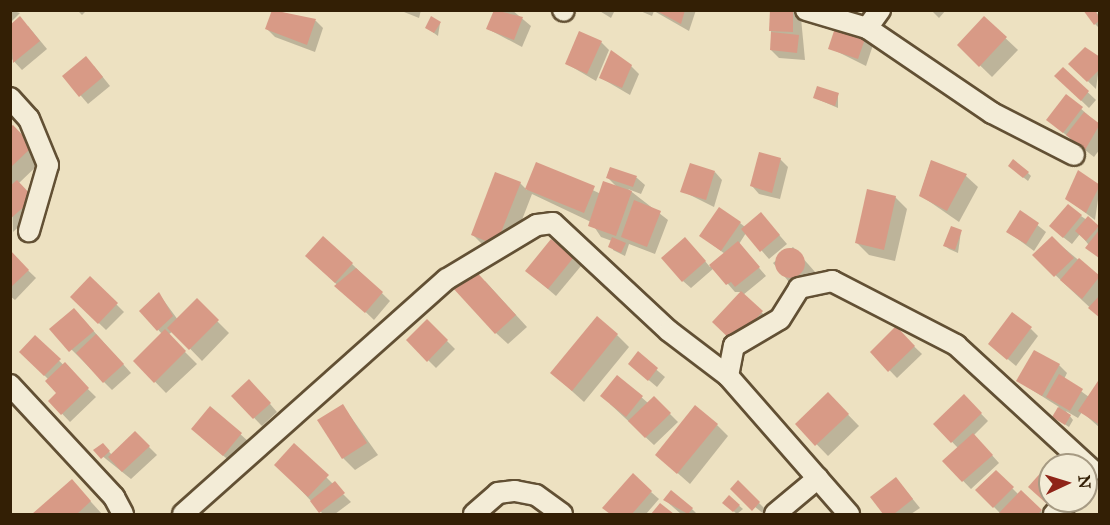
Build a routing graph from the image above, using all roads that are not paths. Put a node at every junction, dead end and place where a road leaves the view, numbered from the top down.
1 (806, 10) edge
2 (880, 10) edge
3 (867, 27) junction
4 (10, 98) edge
5 (1074, 155) dead end
6 (29, 231) dead end
7 (728, 376) junction
8 (10, 385) edge
9 (1073, 453) edge
10 (818, 478) junction
11 (123, 514) edge
12 (183, 514) edge
13 (474, 514) edge
14 (562, 514) edge
15 (775, 514) edge
16 (849, 514) edge

1 - 3 street
2 - 3 street
3 - 5 street
4 - 6 street
7 - 9 street
7 - 10 street
7 - 12 street
8 - 11 street
10 - 15 street
10 - 16 street
13 - 14 street

